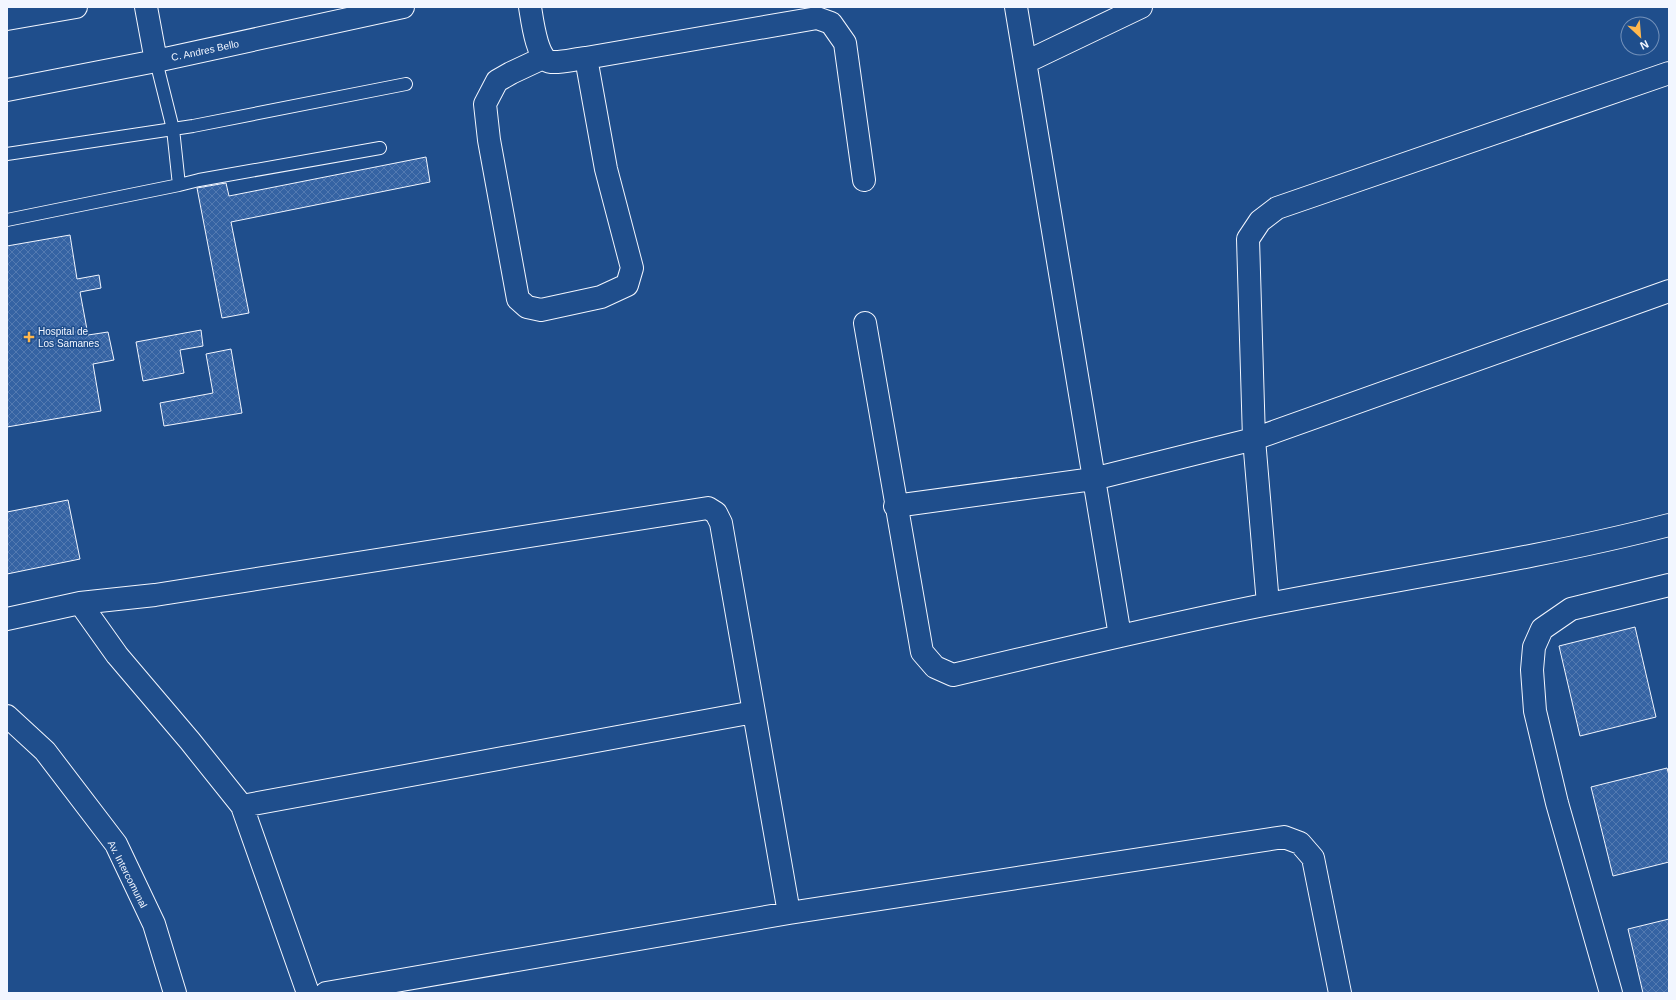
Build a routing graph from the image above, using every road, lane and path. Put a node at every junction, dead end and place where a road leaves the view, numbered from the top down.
1 (76, 7) edge
2 (146, 7) edge
3 (403, 7) edge
4 (530, 7) edge
5 (1016, 7) edge
6 (1141, 7) edge
7 (7, 19) edge
8 (543, 58) junction
9 (586, 58) junction
10 (156, 61) junction
11 (1026, 62) junction
12 (1669, 73) edge
13 (406, 84) dead end
14 (7, 90) edge
15 (173, 129) junction
16 (380, 148) dead end
17 (7, 154) edge
18 (864, 180) dead end
19 (179, 185) junction
20 (7, 220) edge
21 (1669, 291) edge
22 (865, 323) dead end
23 (1254, 439) junction
24 (1093, 479) junction
25 (895, 506) junction
26 (1669, 526) edge
27 (1669, 585) edge
28 (80, 603) junction
29 (1268, 604) junction
30 (7, 620) edge
31 (1120, 636) junction
32 (754, 712) junction
33 (7, 716) edge
34 (242, 806) junction
35 (789, 913) junction
36 (175, 993) edge
37 (308, 993) edge
38 (326, 993) edge
39 (1340, 993) edge
40 (1611, 993) edge

1 - 7 street
2 - 10 street
3 - 10 street, C. Andres Bello
4 - 8 street
5 - 11 street
6 - 11 street
8 - 9 street
8 - 9 street
9 - 18 street
10 - 14 street, C. Andres Bello
10 - 15 lane
11 - 24 street
12 - 23 street
13 - 15 lane
15 - 17 lane
15 - 19 lane
16 - 19 lane
19 - 20 lane
21 - 23 street
22 - 25 street
23 - 24 street
23 - 29 street
24 - 25 street
24 - 31 street
25 - 31 street
26 - 29 street
27 - 40 street
28 - 30 street
28 - 32 street
28 - 34 street
29 - 31 street
32 - 34 street
32 - 35 street
33 - 36 street, Av. Intercomunal
34 - 37 street
35 - 38 street
35 - 39 street

